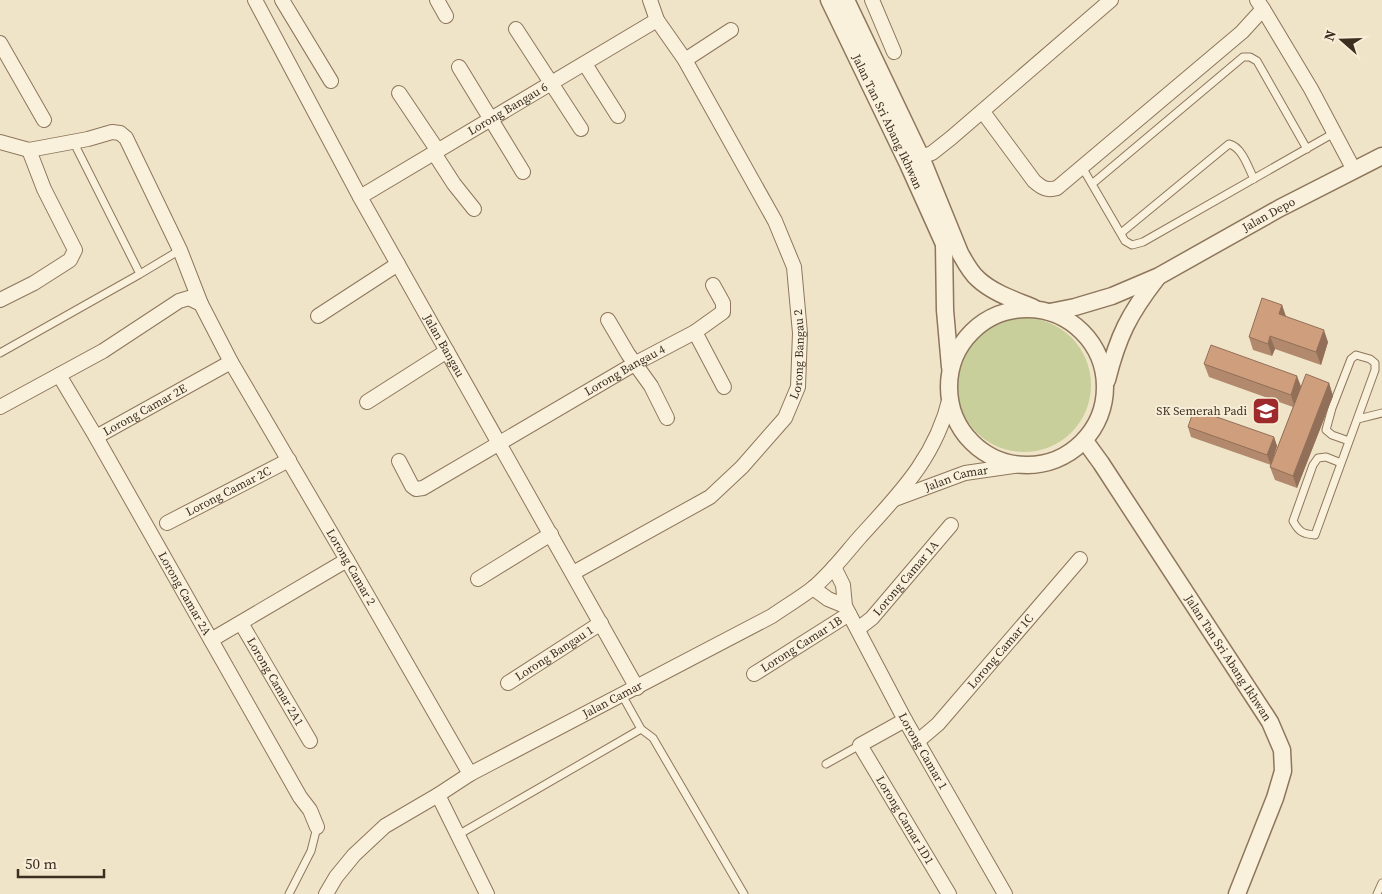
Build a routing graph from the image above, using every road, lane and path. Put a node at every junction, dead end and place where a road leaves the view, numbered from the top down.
1 (255, 0) edge
2 (282, 0) edge
3 (437, 0) edge
4 (650, 0) edge
5 (829, 0) edge
6 (846, 0) edge
7 (872, 0) edge
8 (1111, 0) edge
9 (1260, 4) edge
10 (446, 16) dead end
11 (657, 20) junction
12 (516, 29) dead end
13 (732, 30) dead end
14 (0, 43) edge
15 (894, 52) dead end
16 (685, 60) junction
17 (585, 64) junction
18 (459, 67) dead end
19 (331, 81) dead end
20 (552, 83) junction
21 (399, 93) dead end
22 (983, 112) junction
23 (618, 116) dead end
24 (44, 120) dead end
25 (492, 120) junction
26 (581, 128) dead end
27 (1334, 133) junction
28 (73, 141) junction
29 (0, 142) edge
30 (1307, 149) junction
31 (29, 150) junction
32 (436, 152) junction
33 (1382, 156) edge
34 (921, 157) junction
35 (1082, 167) junction
36 (1354, 170) junction
37 (523, 172) dead end
38 (1254, 179) junction
39 (1092, 184) junction
40 (360, 197) junction
41 (474, 209) dead end
42 (1120, 233) junction
43 (949, 242) junction
44 (180, 250) junction
45 (398, 264) junction
46 (140, 274) junction
47 (1159, 276) junction
48 (713, 285) dead end
49 (0, 300) edge
50 (202, 304) junction
51 (1043, 311) junction
52 (318, 316) dead end
53 (608, 320) dead end
54 (695, 332) junction
55 (447, 351) junction
56 (0, 353) edge
57 (231, 362) junction
58 (636, 363) junction
59 (951, 373) junction
60 (58, 375) junction
61 (1106, 383) junction
62 (724, 386) dead end
63 (950, 397) junction
64 (367, 402) dead end
65 (0, 407) edge
66 (1382, 413) edge
67 (667, 418) dead end
68 (1358, 418) junction
69 (96, 437) junction
70 (1085, 441) junction
71 (1350, 441) junction
72 (500, 443) junction
73 (289, 460) junction
74 (399, 461) dead end
75 (1341, 463) junction
76 (1021, 465) junction
77 (895, 499) junction
78 (167, 523) dead end
79 (951, 525) dead end
80 (551, 534) junction
81 (1080, 559) dead end
82 (347, 560) junction
83 (834, 567) junction
84 (573, 573) junction
85 (478, 579) dead end
86 (813, 588) junction
87 (847, 610) junction
88 (240, 622) junction
89 (601, 623) junction
90 (858, 629) junction
91 (211, 640) junction
92 (754, 674) dead end
93 (508, 683) dead end
94 (637, 688) junction
95 (622, 695) junction
96 (905, 720) junction
97 (641, 729) junction
98 (310, 741) dead end
99 (918, 741) junction
100 (860, 745) junction
101 (826, 764) dead end
102 (470, 774) junction
103 (438, 795) junction
104 (317, 827) joint
105 (458, 835) junction
106 (1382, 883) edge
107 (1242, 893) edge
108 (289, 894) edge
109 (326, 894) edge
110 (487, 894) edge
111 (744, 894) edge
112 (948, 894) edge
113 (1004, 894) edge
114 (1377, 894) edge

1 - 40 street, Jalan Bangau
2 - 19 street
3 - 10 street
4 - 11 street, Lorong Bangau 2
5 - 43 street, Jalan Tan Sri Abang Ikhwan
6 - 34 street, Jalan Tan Sri Abang Ikhwan
7 - 15 street
8 - 22 street
9 - 27 street
9 - 35 street
11 - 16 street, Lorong Bangau 2
11 - 17 street, Lorong Bangau 6
12 - 20 street
13 - 16 street
14 - 24 street
16 - 84 street, Lorong Bangau 2
17 - 20 street, Lorong Bangau 6
17 - 23 street
18 - 25 street
20 - 25 street, Lorong Bangau 6
20 - 26 street
21 - 32 street
22 - 34 street
22 - 35 street
25 - 32 street, Lorong Bangau 6
25 - 37 street
27 - 30 lane
27 - 36 street
28 - 31 street, Lorong Camar 2
28 - 44 street, Lorong Camar 2
28 - 46 lane
29 - 31 street
30 - 38 lane
30 - 39 lane
31 - 49 street
32 - 40 street, Lorong Bangau 6
32 - 41 street
33 - 36 street, Jalan Depo
34 - 43 street, Jalan Tan Sri Abang Ikhwan
35 - 39 lane
36 - 47 street, Jalan Depo
38 - 42 lane
38 - 42 lane
39 - 42 lane
40 - 45 street, Jalan Bangau
43 - 51 street
43 - 59 street
44 - 46 lane
44 - 50 street, Lorong Camar 2
45 - 52 street
45 - 55 street, Jalan Bangau
46 - 56 lane
47 - 51 street, Jalan Depo
47 - 61 street
48 - 54 street, Lorong Bangau 4
50 - 57 street, Lorong Camar 2
50 - 60 street
51 - 59 street
51 - 61 street
53 - 58 street
54 - 58 street, Lorong Bangau 4
54 - 62 street
55 - 64 street
55 - 72 street, Jalan Bangau
57 - 69 street, Lorong Camar 2E
57 - 73 street, Lorong Camar 2
58 - 67 street
58 - 72 street, Lorong Bangau 4
59 - 63 street
60 - 65 street
60 - 69 street, Lorong Camar 2E
61 - 70 street
63 - 76 street
63 - 77 street, Jalan Camar
66 - 68 lane
68 - 71 lane
68 - 71 lane
69 - 91 street, Lorong Camar 2A
70 - 76 street
70 - 107 street, Jalan Tan Sri Abang Ikhwan
71 - 75 lane
72 - 74 street, Lorong Bangau 4
72 - 80 street, Jalan Bangau
73 - 78 street, Lorong Camar 2C
73 - 82 street, Lorong Camar 2
75 - 75 lane
76 - 77 street, Jalan Camar
77 - 83 street, Jalan Camar
79 - 90 street, Lorong Camar 1A
80 - 84 street, Jalan Bangau
80 - 85 street
81 - 99 street, Lorong Camar 1C
82 - 88 street, Lorong Camar 2A
82 - 102 street, Lorong Camar 2
83 - 86 street, Jalan Camar
83 - 87 street, Lorong Camar 1
84 - 89 street, Jalan Bangau
86 - 87 street
86 - 94 street, Jalan Camar
87 - 90 street, Lorong Camar 1
87 - 92 street, Lorong Camar 1B
88 - 91 street, Lorong Camar 2A
88 - 98 street, Lorong Camar 2A1
89 - 93 street, Lorong Bangau 1
89 - 94 street, Jalan Bangau
90 - 96 street, Lorong Camar 1
91 - 104 street
94 - 95 street, Jalan Camar
95 - 97 lane
95 - 102 street, Jalan Camar
96 - 99 street, Lorong Camar 1
96 - 100 street
97 - 105 lane
97 - 111 lane
99 - 113 street, Lorong Camar 1
100 - 101 lane
100 - 112 street, Lorong Camar 1D1
102 - 103 street, Jalan Camar
103 - 105 street
103 - 109 street, Jalan Camar
104 - 108 lane
105 - 110 street
106 - 114 lane

